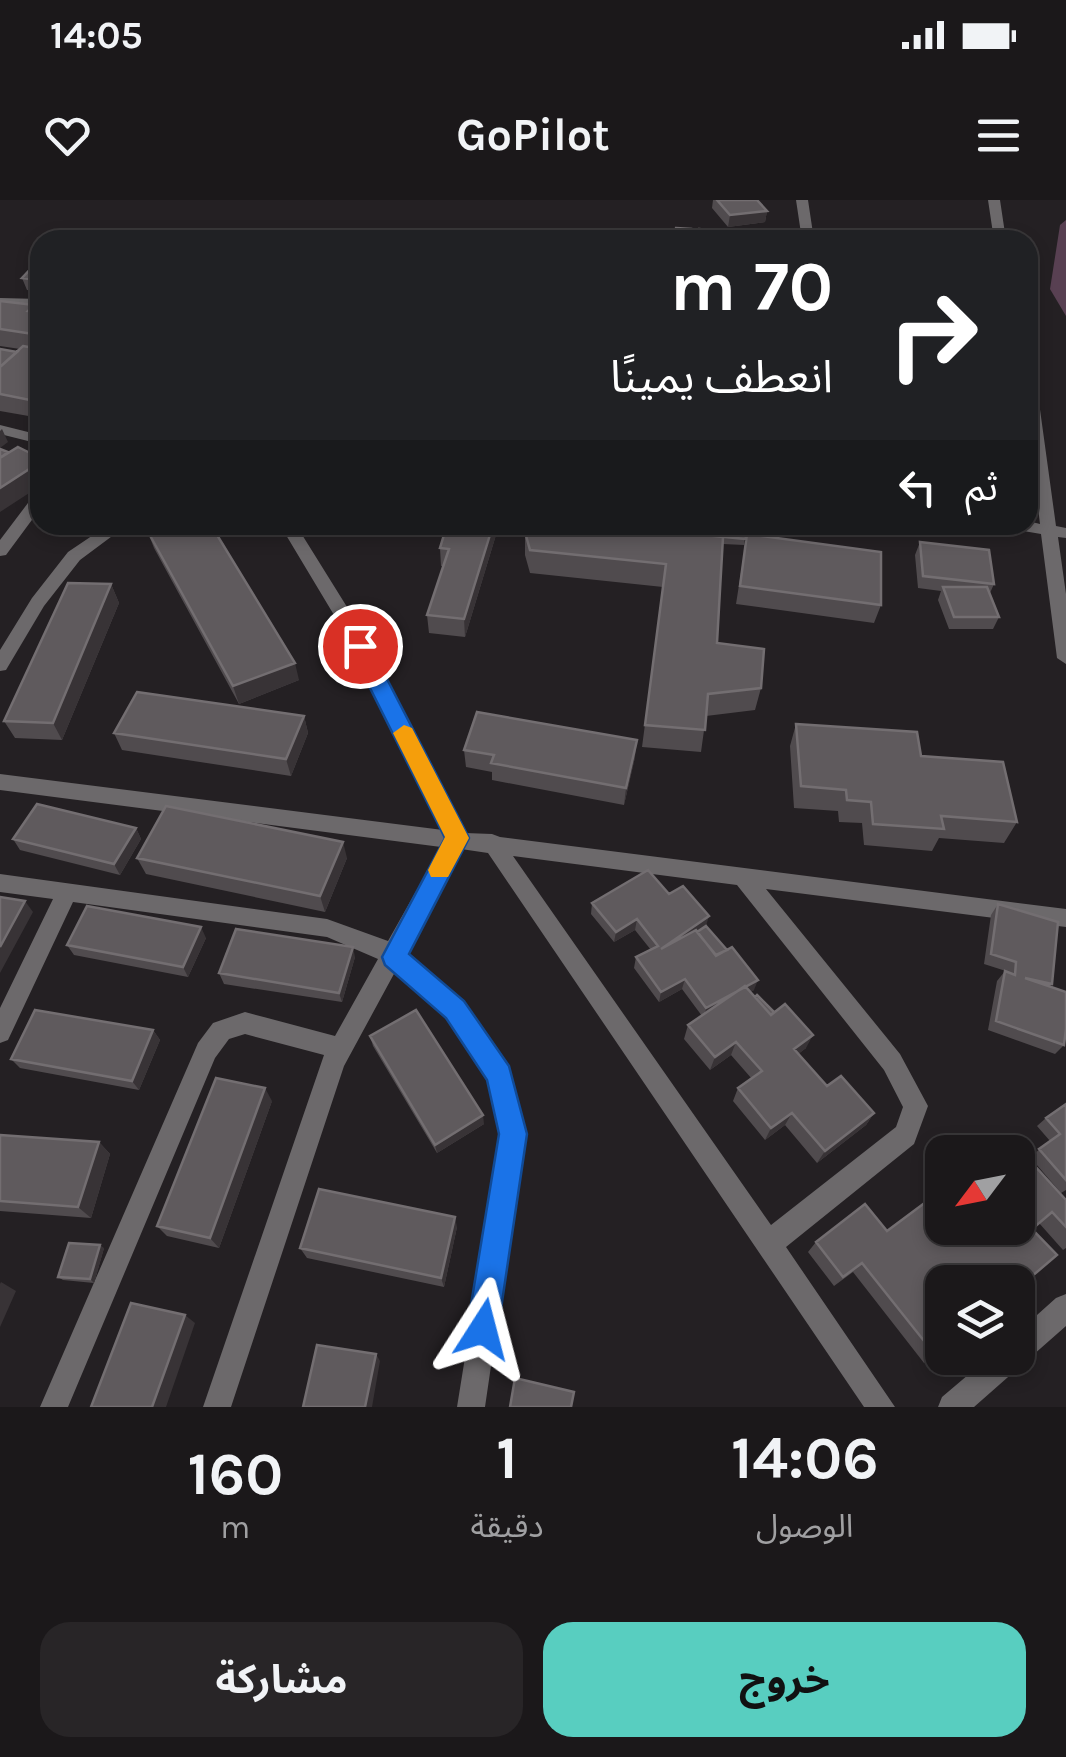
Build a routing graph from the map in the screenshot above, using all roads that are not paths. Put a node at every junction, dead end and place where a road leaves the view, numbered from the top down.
1 (802, 200) edge
2 (994, 200) edge
3 (806, 230) edge
4 (998, 230) edge
5 (0, 302) edge
6 (30, 304) edge
7 (0, 429) edge
8 (30, 437) edge
9 (1038, 450) edge
10 (30, 511) edge
11 (1038, 527) edge
12 (1048, 528) junction
13 (1066, 533) edge
14 (104, 535) edge
15 (294, 535) edge
16 (0, 551) edge
17 (1066, 658) edge
18 (0, 665) edge
19 (0, 782) edge
20 (457, 838) junction
21 (492, 842) junction
22 (742, 875) junction
23 (0, 883) edge
24 (67, 892) junction
25 (1066, 918) edge
26 (394, 957) junction
27 (0, 1032) edge
28 (341, 1048) junction
29 (769, 1244) junction
30 (1066, 1308) edge
31 (1035, 1335) edge
32 (990, 1375) edge
33 (54, 1407) edge
34 (217, 1407) edge
35 (471, 1407) edge
36 (881, 1407) edge
37 (952, 1407) edge

1 - 3 street
2 - 4 street
5 - 6 street
7 - 8 street
9 - 12 street
10 - 16 street
11 - 12 street
12 - 13 street
12 - 17 street
14 - 18 street
15 - 20 street
19 - 20 street
20 - 21 street
20 - 26 street
21 - 22 street
21 - 29 street
22 - 25 street
22 - 29 street
23 - 24 street
24 - 26 street
24 - 27 street
26 - 28 street
26 - 35 street
28 - 33 street
28 - 34 street
29 - 36 street
30 - 31 street
32 - 37 street

